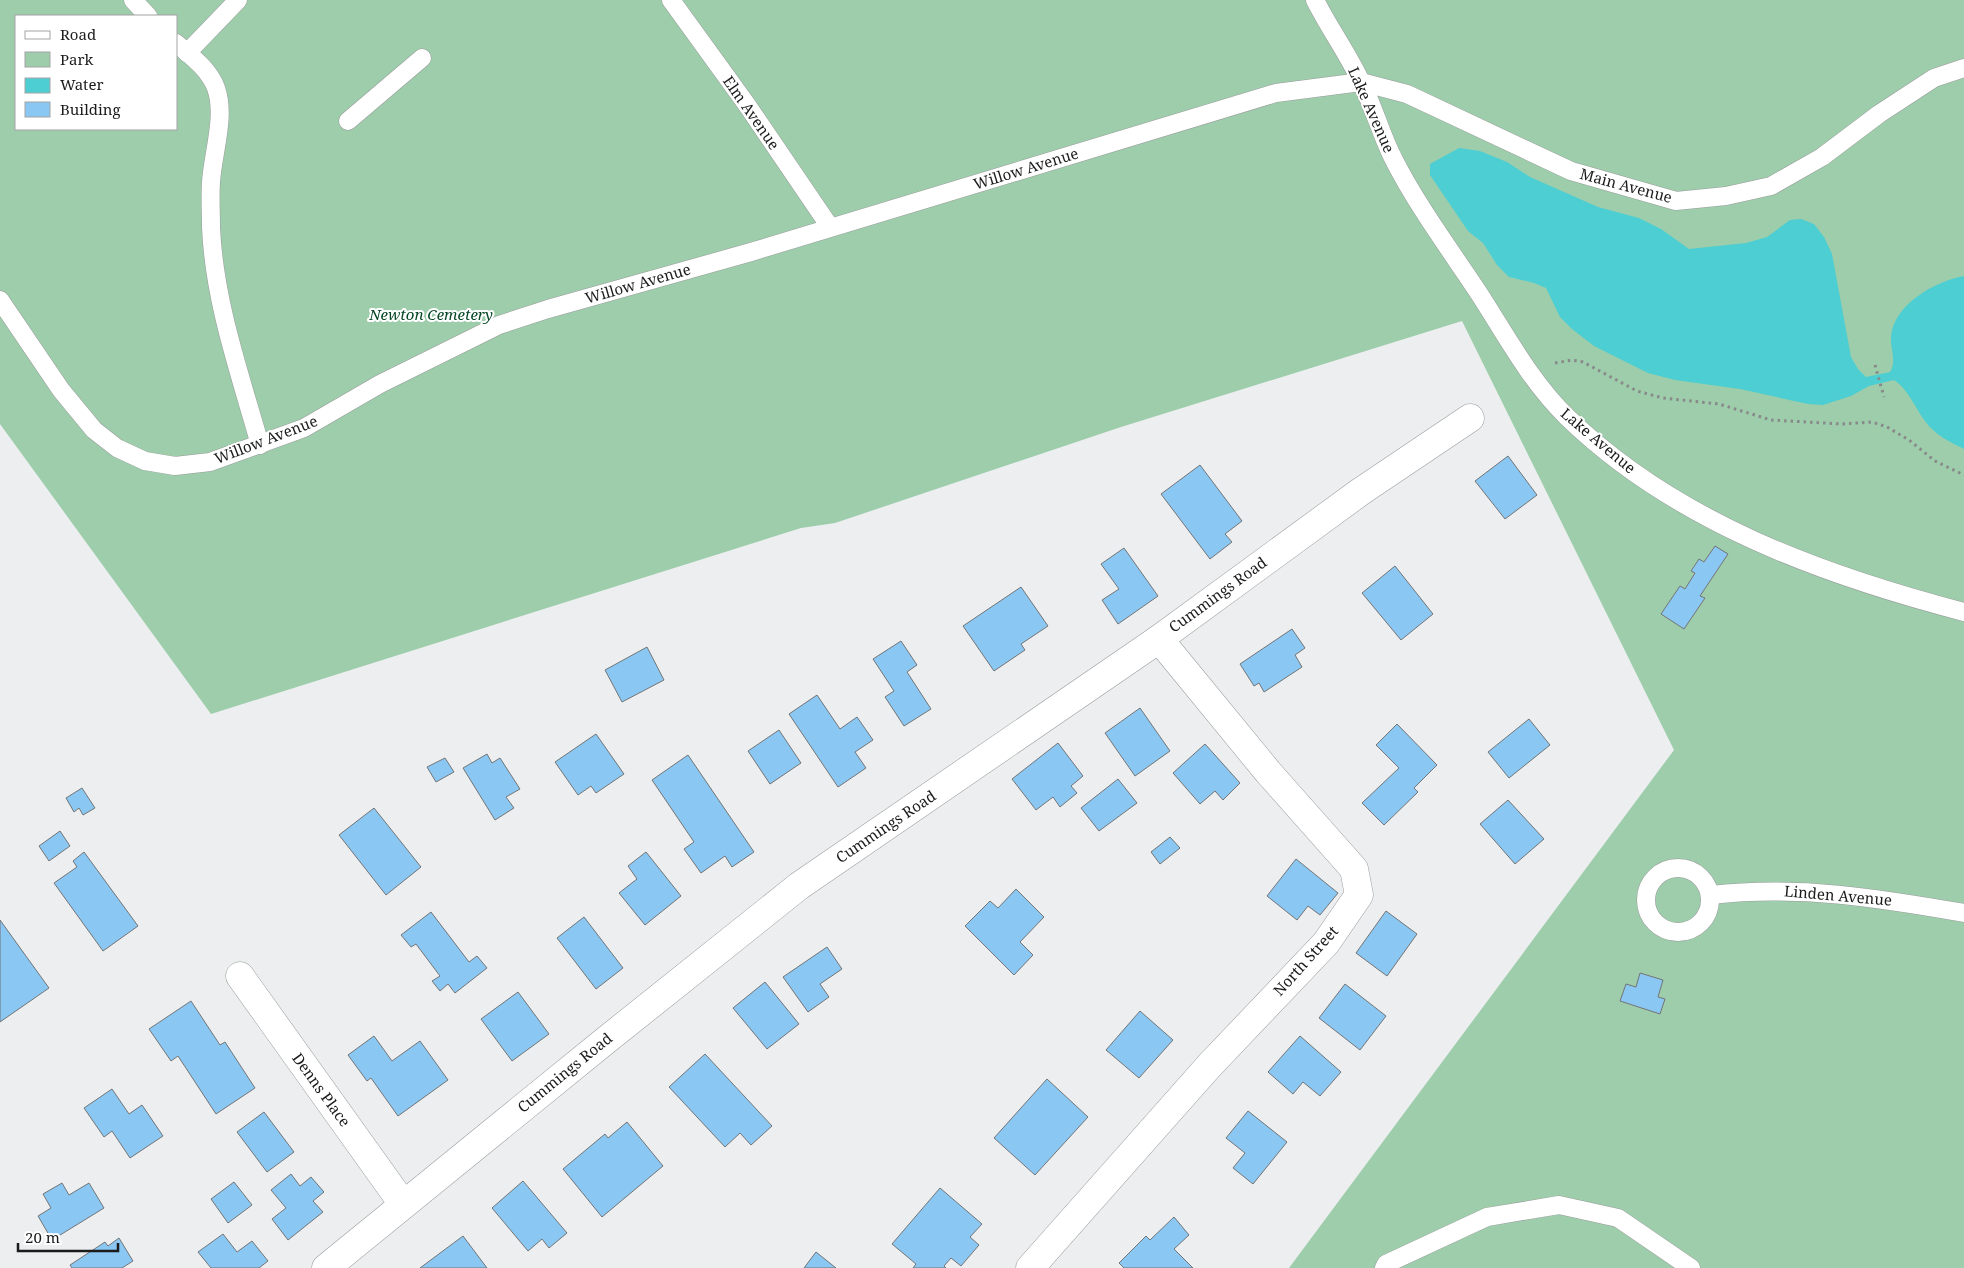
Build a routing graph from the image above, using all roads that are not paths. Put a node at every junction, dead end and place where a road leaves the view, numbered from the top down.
1 (133, 0) edge
2 (238, 0) edge
3 (671, 0) edge
4 (1315, 0) edge
5 (147, 15) edge
6 (182, 48) edge
7 (422, 58) dead end
8 (1964, 68) edge
9 (1361, 82) junction
10 (348, 121) dead end
11 (830, 228) junction
12 (0, 300) edge
13 (1470, 418) dead end
14 (260, 445) junction
15 (1964, 612) edge
16 (1159, 639) junction
17 (1711, 895) dead end
18 (1964, 913) edge
19 (240, 976) dead end
20 (403, 1204) junction
21 (326, 1268) edge
22 (1030, 1268) edge
23 (1384, 1268) edge
24 (1691, 1268) edge

1 - 5 lane
2 - 6 lane
3 - 11 lane, Elm Avenue
4 - 9 lane, Lake Avenue
6 - 14 lane
7 - 10 lane
8 - 9 lane, Main Avenue
9 - 11 lane, Willow Avenue
9 - 15 lane, Lake Avenue
11 - 14 lane, Willow Avenue
12 - 14 lane, Willow Avenue
13 - 16 street, Cummings Road
16 - 20 street, Cummings Road
16 - 22 street, North Street
17 - 18 lane, Linden Avenue
19 - 20 street, Denns Place
20 - 21 street, Cummings Road
23 - 24 lane

